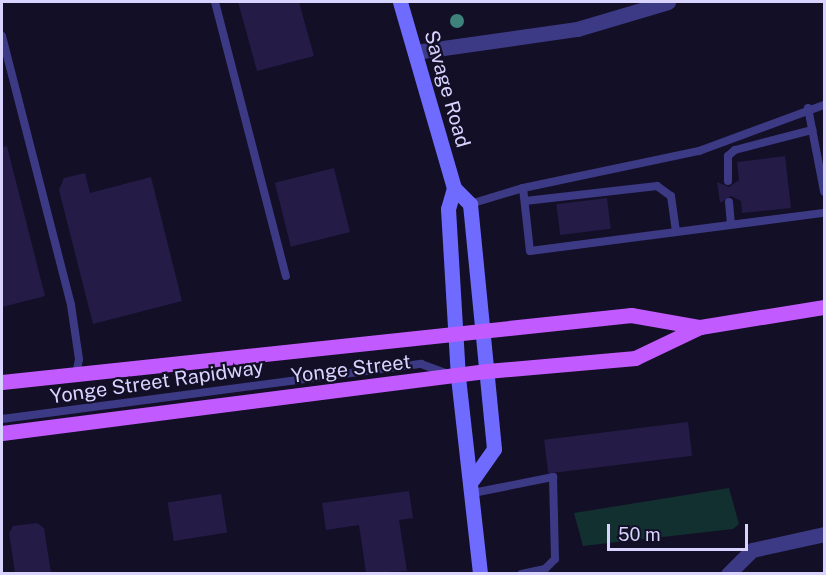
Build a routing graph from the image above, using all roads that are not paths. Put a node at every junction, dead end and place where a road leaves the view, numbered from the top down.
1 (215, 2) edge
2 (400, 2) edge
3 (668, 2) edge
4 (2, 36) edge
5 (415, 52) junction
6 (825, 105) edge
7 (808, 108) junction
8 (812, 130) junction
9 (728, 181) dead end
10 (523, 188) junction
11 (453, 189) junction
12 (825, 191) edge
13 (525, 201) junction
14 (729, 202) dead end
15 (470, 204) junction
16 (825, 213) edge
17 (731, 224) junction
18 (676, 231) junction
19 (286, 276) dead end
20 (825, 307) edge
21 (700, 327) junction
22 (484, 328) junction
23 (456, 331) junction
24 (487, 371) junction
25 (76, 374) junction
26 (458, 377) junction
27 (2, 382) edge
28 (2, 419) edge
29 (2, 433) edge
30 (473, 486) junction
31 (825, 534) edge
32 (480, 573) edge
33 (522, 573) edge
34 (728, 573) edge

1 - 19 lane
2 - 5 street, Savage Road
3 - 5 street
4 - 25 lane
5 - 11 street, Savage Road
6 - 7 lane
7 - 8 lane
7 - 10 lane
8 - 9 lane
8 - 12 lane
10 - 13 lane
10 - 15 lane
11 - 15 street
11 - 23 street, Savage Road
13 - 18 lane
13 - 18 lane
14 - 17 lane
15 - 22 street
16 - 17 lane
17 - 18 lane
20 - 21 main road, Yonge Street
21 - 22 main road, Yonge Street
21 - 24 main road, Yonge Street
22 - 23 main road, Yonge Street
22 - 24 street
23 - 25 main road, Yonge Street
23 - 26 street, Savage Road
24 - 26 main road, Yonge Street
24 - 30 street
25 - 27 main road, Yonge Street
26 - 28 lane, Yonge Street Rapidway
26 - 29 main road, Yonge Street
26 - 30 street, Savage Road
30 - 32 street, Savage Road
30 - 33 lane
31 - 34 street

